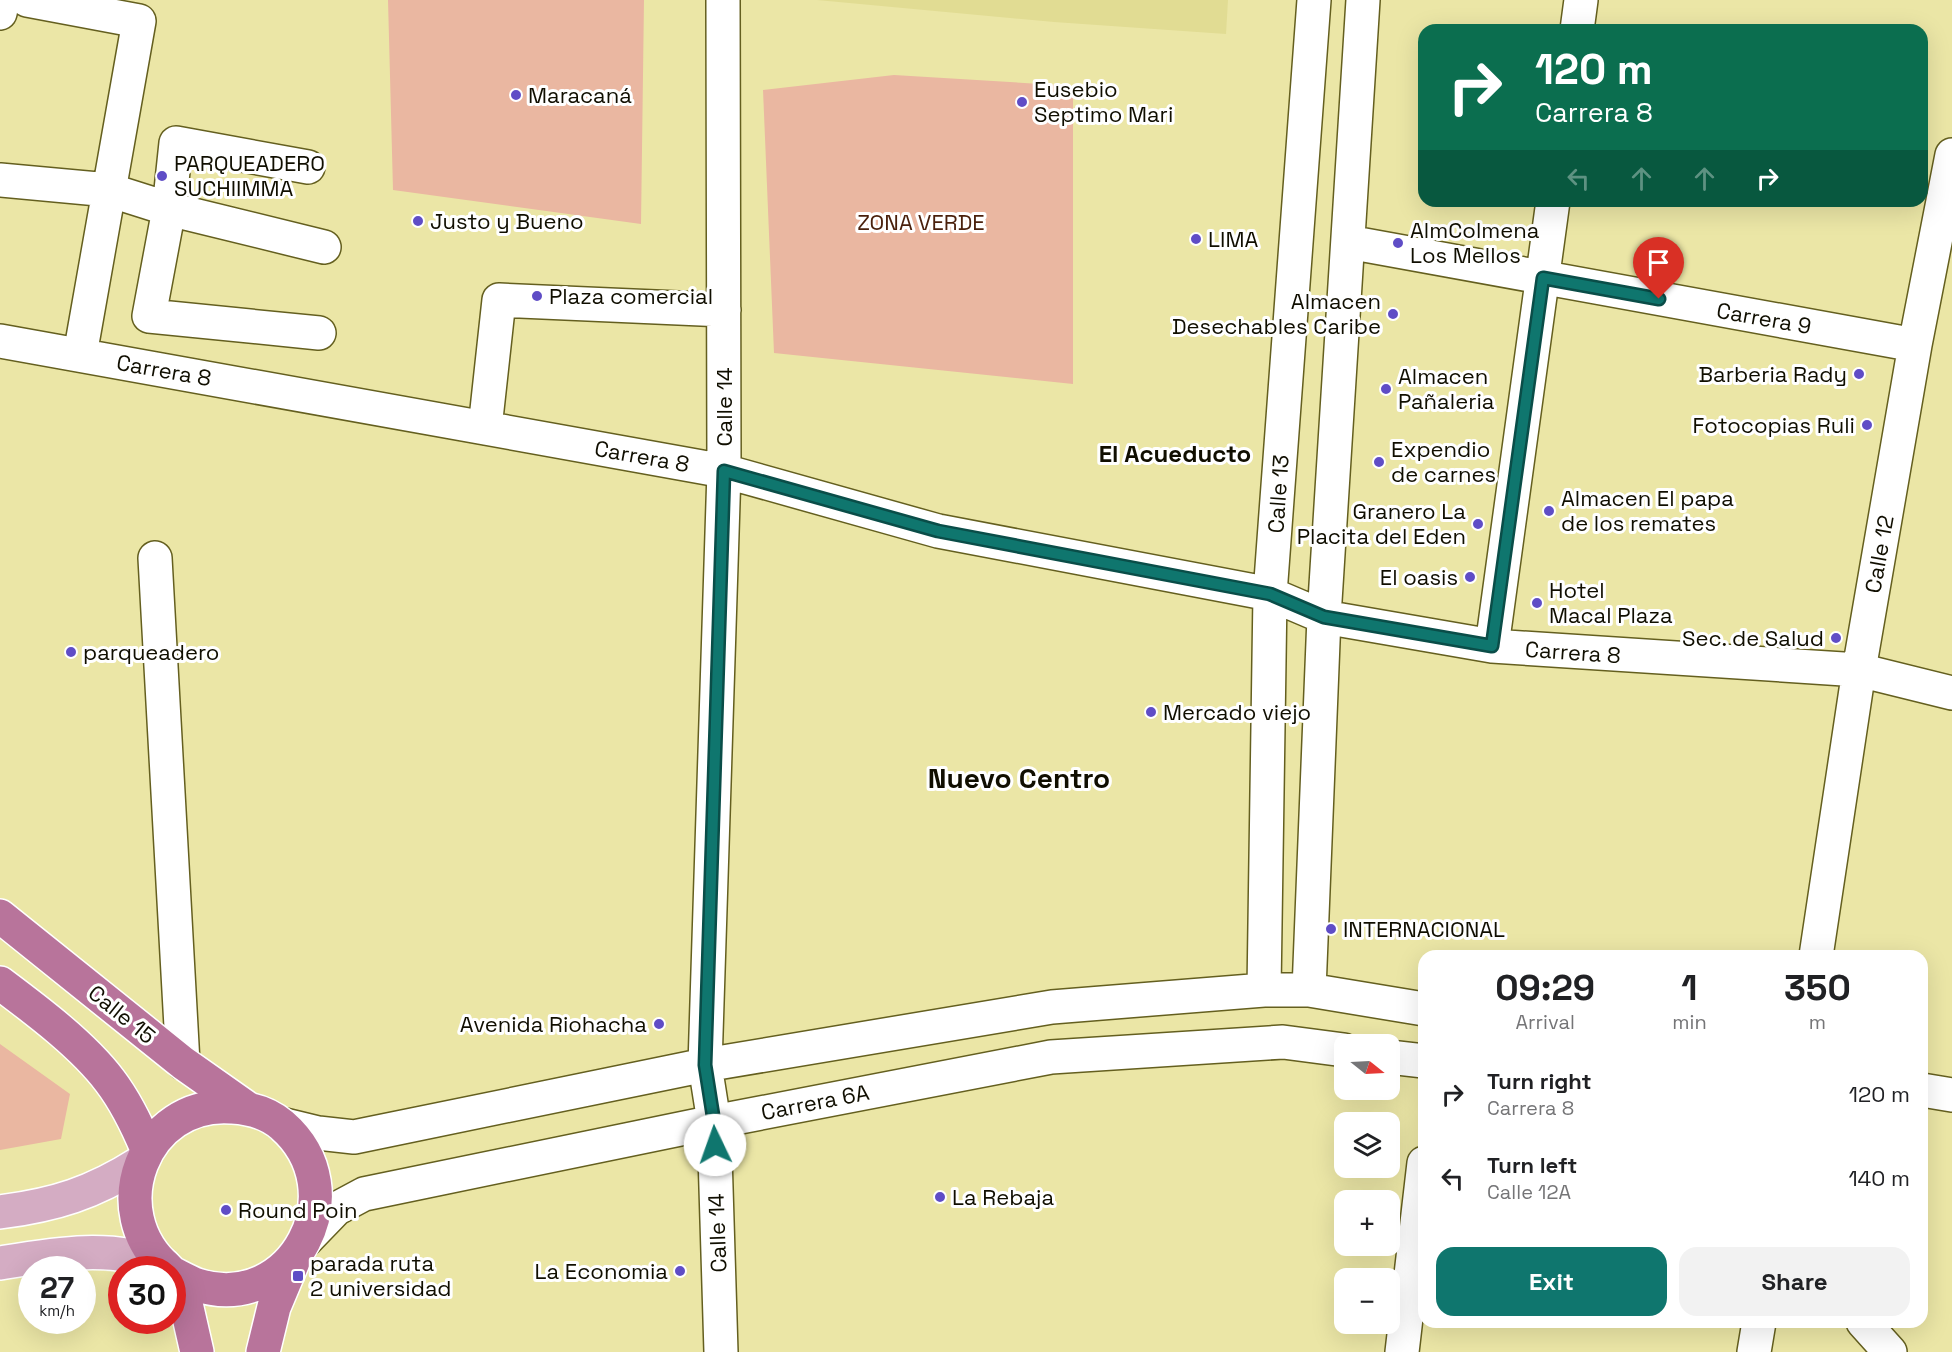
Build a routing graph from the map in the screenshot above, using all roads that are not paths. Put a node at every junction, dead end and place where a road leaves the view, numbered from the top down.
1 (3, 0) edge
2 (27, 0) edge
3 (723, 0) edge
4 (1314, 0) edge
5 (1363, 0) edge
6 (1581, 0) edge
7 (0, 13) edge
8 (1578, 24) edge
9 (1952, 155) edge
10 (308, 167) dead end
11 (0, 180) edge
12 (109, 190) junction
13 (1552, 207) edge
14 (169, 208) junction
15 (1944, 239) edge
16 (1348, 242) junction
17 (324, 247) dead end
18 (1543, 278) junction
19 (724, 310) junction
20 (319, 333) dead end
21 (0, 341) edge
22 (1915, 345) junction
23 (80, 355) junction
24 (485, 428) junction
25 (724, 471) junction
26 (155, 558) dead end
27 (1270, 594) junction
28 (1324, 617) junction
29 (1492, 646) junction
30 (1859, 670) junction
31 (1952, 693) edge
32 (0, 915) edge
33 (1817, 950) edge
34 (0, 983) edge
35 (1264, 990) junction
36 (1309, 990) junction
37 (1418, 1008) edge
38 (1334, 1049) edge
39 (1400, 1058) edge
40 (1418, 1060) edge
41 (183, 1063) junction
42 (705, 1065) junction
43 (1928, 1091) edge
44 (1952, 1095) edge
45 (247, 1108) junction
46 (714, 1122) junction
47 (281, 1124) junction
48 (144, 1156) junction
49 (0, 1212) edge
50 (1418, 1215) edge
51 (301, 1248) junction
52 (140, 1256) edge
53 (157, 1256) edge
54 (0, 1263) edge
55 (186, 1279) edge
56 (186, 1306) edge
57 (1758, 1328) edge
58 (1868, 1328) edge
59 (197, 1352) edge
60 (263, 1352) edge
61 (721, 1352) edge
62 (1402, 1352) edge
63 (1754, 1352) edge
64 (1890, 1352) edge

1 - 7 street
2 - 12 street
3 - 19 street, Calle 14
4 - 27 street, Calle 13
5 - 16 street
6 - 8 street
9 - 15 street, Calle 12
10 - 14 street
11 - 12 street
12 - 14 street
12 - 23 street
13 - 18 street
14 - 17 street
14 - 20 street
15 - 22 street, Calle 12
16 - 18 street, Carrera 9
16 - 28 street
18 - 22 street, Carrera 9
18 - 29 street
19 - 24 street
19 - 25 street, Calle 14
21 - 23 street, Carrera 8
22 - 30 street, Calle 12
23 - 24 street, Carrera 8
24 - 25 street, Carrera 8
25 - 27 street, Carrera 8
25 - 42 street, Calle 14
26 - 41 street
27 - 28 street, Carrera 8
27 - 35 street, Calle 13
28 - 29 street, Carrera 8
28 - 36 street
29 - 30 street, Carrera 8
30 - 31 street, Carrera 8
30 - 33 street, Calle 12
32 - 41 highway, Calle 15
34 - 48 highway
35 - 36 street
35 - 42 street
36 - 37 street
38 - 46 street, Carrera 6A
39 - 40 street
41 - 45 highway, Calle 15
42 - 46 street, Calle 14
42 - 47 street
43 - 44 street
45 - 47 highway
45 - 48 highway
46 - 51 street, Carrera 6A
46 - 61 street, Calle 14
47 - 51 highway
48 - 49 main road
48 - 53 highway
50 - 62 street
51 - 55 highway
51 - 60 highway, Carrera 6A
52 - 54 main road
56 - 59 highway
57 - 63 street
58 - 64 street

